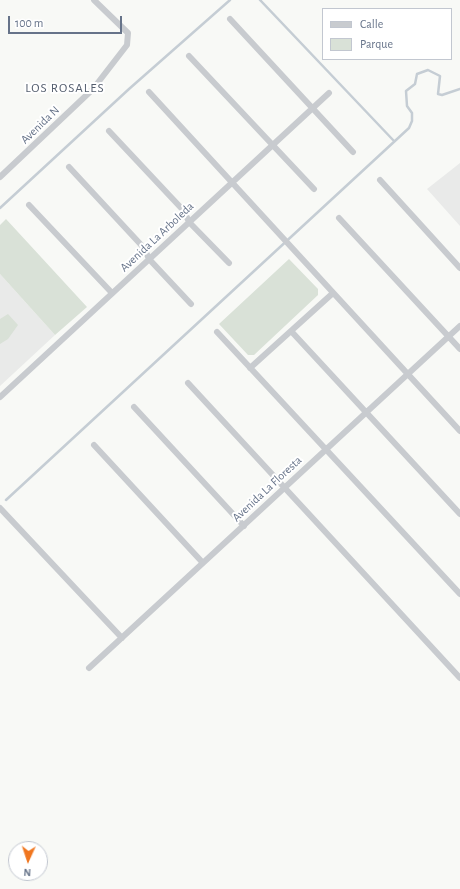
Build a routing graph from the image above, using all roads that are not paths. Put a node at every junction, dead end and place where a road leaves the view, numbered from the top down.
1 (94, 0) edge
2 (230, 19) dead end
3 (189, 56) dead end
4 (149, 92) dead end
5 (329, 93) dead end
6 (313, 108) junction
7 (110, 131) dead end
8 (272, 145) junction
9 (353, 152) dead end
10 (69, 167) dead end
11 (0, 177) edge
12 (380, 180) dead end
13 (231, 184) junction
14 (314, 189) dead end
15 (29, 205) dead end
16 (339, 218) dead end
17 (189, 222) junction
18 (149, 259) junction
19 (229, 263) dead end
20 (460, 268) edge
21 (112, 293) junction
22 (333, 293) junction
23 (191, 304) dead end
24 (460, 326) edge
25 (291, 331) junction
26 (217, 332) dead end
27 (449, 336) junction
28 (460, 349) edge
29 (250, 368) junction
30 (408, 374) junction
31 (188, 384) dead end
32 (0, 398) edge
33 (134, 407) dead end
34 (366, 413) junction
35 (460, 431) edge
36 (94, 445) dead end
37 (326, 450) junction
38 (284, 489) junction
39 (0, 508) edge
40 (460, 514) edge
41 (244, 526) junction
42 (203, 563) junction
43 (460, 594) edge
44 (122, 638) junction
45 (89, 668) dead end
46 (460, 678) edge

1 - 11 street, Avenida N
2 - 6 street
3 - 8 street
4 - 13 street
5 - 6 street, Avenida La Arboleda
6 - 8 street, Avenida La Arboleda
6 - 9 street
7 - 17 street
8 - 13 street, Avenida La Arboleda
8 - 14 street
10 - 18 street
12 - 20 street
13 - 17 street, Avenida La Arboleda
13 - 22 street
15 - 21 street
16 - 27 street
17 - 18 street, Avenida La Arboleda
17 - 19 street
18 - 21 street, Avenida La Arboleda
18 - 23 street
21 - 32 street, Avenida La Arboleda
22 - 25 street
22 - 30 street
24 - 27 street, Avenida La Floresta
25 - 29 street
25 - 34 street
26 - 29 street
27 - 28 street
27 - 30 street, Avenida La Floresta
29 - 37 street
30 - 34 street, Avenida La Floresta
30 - 35 street
31 - 38 street
33 - 41 street
34 - 37 street, Avenida La Floresta
34 - 40 street
36 - 42 street
37 - 38 street, Avenida La Floresta
37 - 43 street
38 - 41 street, Avenida La Floresta
38 - 46 street
39 - 44 street
41 - 42 street, Avenida La Floresta
42 - 44 street, Avenida La Floresta
44 - 45 street, Avenida La Floresta

